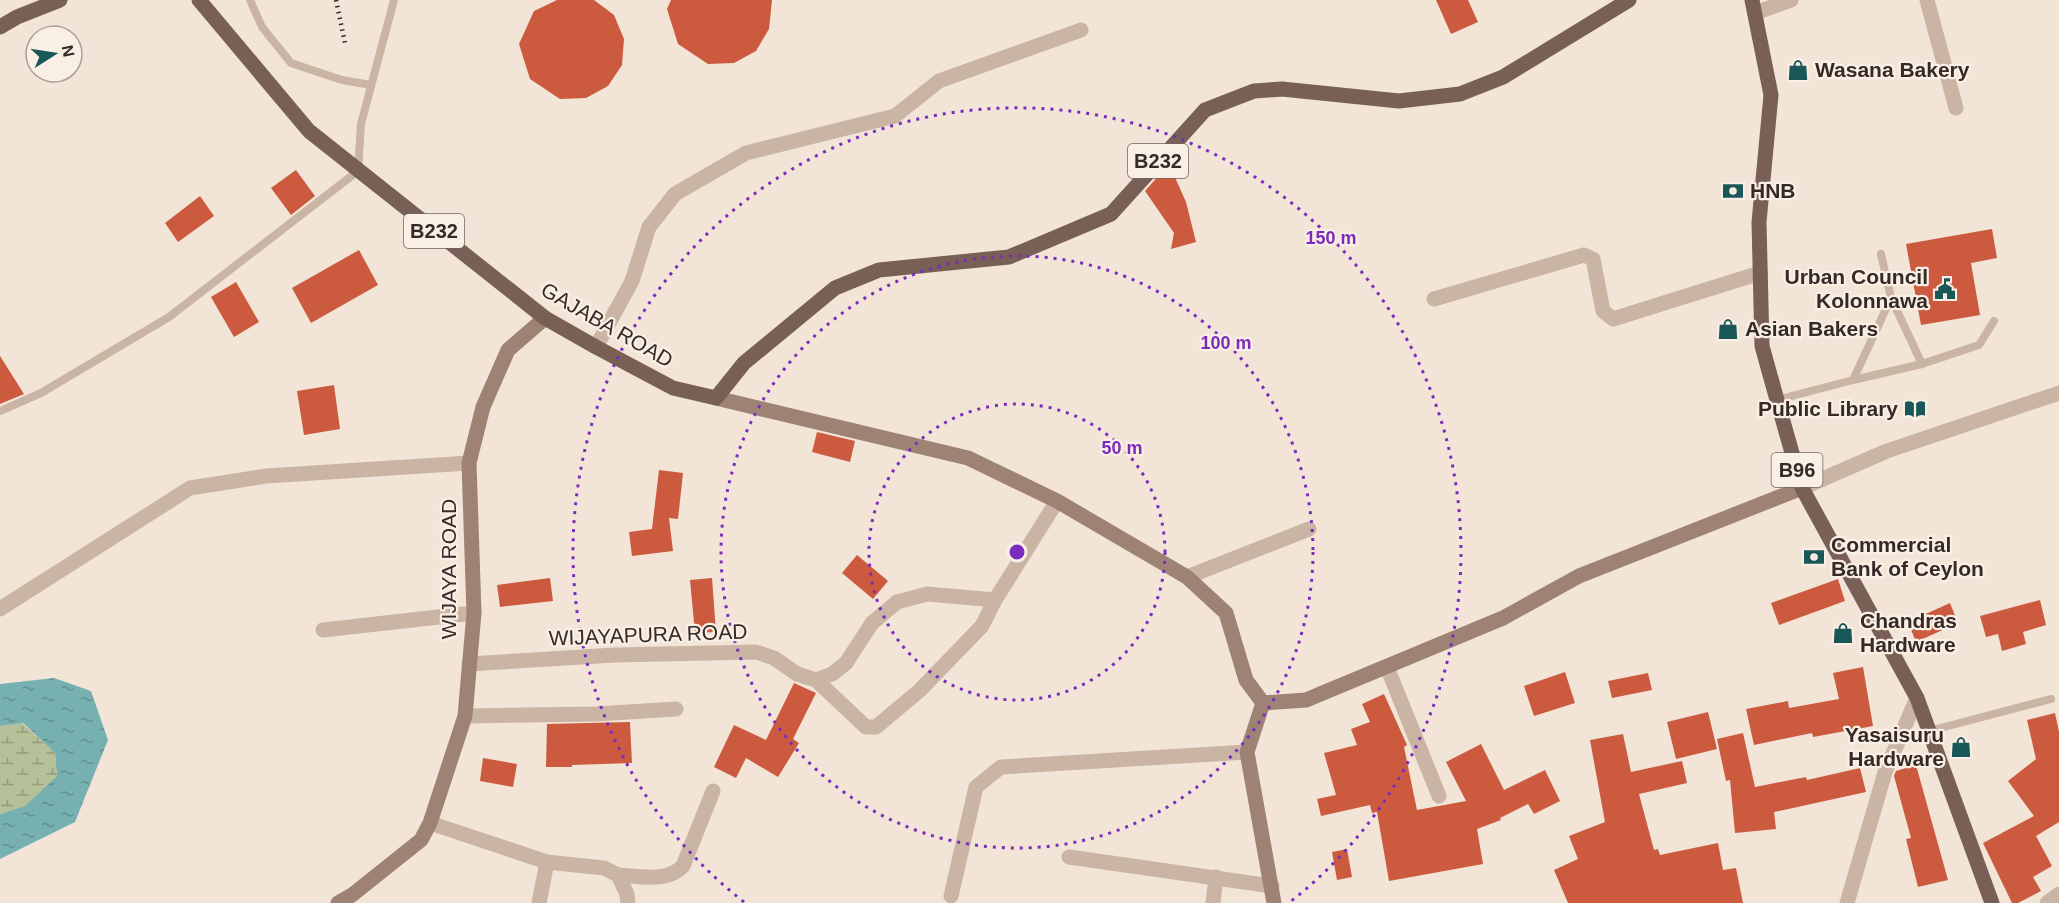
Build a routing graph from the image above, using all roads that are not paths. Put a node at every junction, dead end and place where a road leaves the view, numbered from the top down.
1 (60, 0) edge
2 (199, 0) edge
3 (249, 0) edge
4 (394, 0) edge
5 (1629, 0) edge
6 (1791, 0) edge
7 (1927, 0) edge
8 (1754, 7) edge
9 (0, 27) edge
10 (1081, 30) dead end
11 (371, 85) junction
12 (1956, 108) dead end
13 (358, 171) junction
14 (1881, 254) dead end
15 (1760, 273) junction
16 (1892, 298) junction
17 (1434, 299) dead end
18 (545, 318) junction
19 (1994, 321) dead end
20 (596, 347) junction
21 (1922, 364) junction
22 (1853, 380) junction
23 (2059, 393) edge
24 (716, 398) junction
25 (1776, 400) junction
26 (0, 411) edge
27 (469, 463) junction
28 (1802, 488) junction
29 (1057, 501) junction
30 (1309, 530) dead end
31 (1187, 576) junction
32 (995, 600) junction
33 (0, 609) edge
34 (474, 613) junction
35 (323, 630) dead end
36 (469, 664) junction
37 (1387, 667) junction
38 (816, 680) junction
39 (1917, 698) junction
40 (2051, 699) dead end
41 (1263, 703) junction
42 (676, 709) dead end
43 (465, 716) junction
44 (1929, 731) junction
45 (1247, 752) junction
46 (713, 791) dead end
47 (1439, 796) dead end
48 (430, 823) junction
49 (1069, 856) dead end
50 (547, 862) junction
51 (618, 875) junction
52 (1216, 877) junction
53 (1272, 885) junction
54 (2059, 894) edge
55 (951, 896) dead end
56 (338, 903) edge
57 (539, 903) edge
58 (628, 903) edge
59 (1213, 903) edge
60 (1274, 903) edge
61 (1847, 903) edge
62 (1992, 903) edge
63 (2047, 903) edge

1 - 9 main road
2 - 13 main road, GAJABA ROAD / B232
3 - 11 lane
4 - 11 lane
5 - 24 main road, B232
6 - 8 street
7 - 12 street
8 - 15 main road, B96
10 - 20 street
11 - 13 lane
13 - 18 main road, GAJABA ROAD / B232
13 - 26 lane
14 - 16 lane
15 - 17 street
15 - 25 main road, B96
16 - 21 lane
16 - 22 lane
18 - 20 main road, GAJABA ROAD / B232
18 - 27 street, WIJAYA ROAD
19 - 21 lane
20 - 24 main road, GAJABA ROAD / B232
21 - 22 lane
22 - 25 lane
23 - 28 street
24 - 29 street
25 - 28 main road, B96
27 - 33 street
27 - 34 street, WIJAYA ROAD
28 - 37 street
28 - 39 main road, B96
29 - 31 street
29 - 32 street
30 - 31 street
31 - 41 street
32 - 38 street
32 - 38 street, WIJAYAPURA ROAD
34 - 35 street
34 - 36 street, WIJAYA ROAD
36 - 38 street, WIJAYAPURA ROAD
36 - 43 street, WIJAYA ROAD
37 - 41 street
37 - 47 street
39 - 44 main road, B96
39 - 61 street
40 - 44 lane
41 - 45 street
42 - 43 street
43 - 48 street, WIJAYA ROAD
44 - 62 main road, B96
45 - 53 street
45 - 55 street
46 - 51 street
48 - 50 street
48 - 56 street, WIJAYA ROAD
49 - 52 street
50 - 51 street
50 - 57 street
51 - 58 street
52 - 53 street
52 - 59 street
53 - 60 street
54 - 63 street

